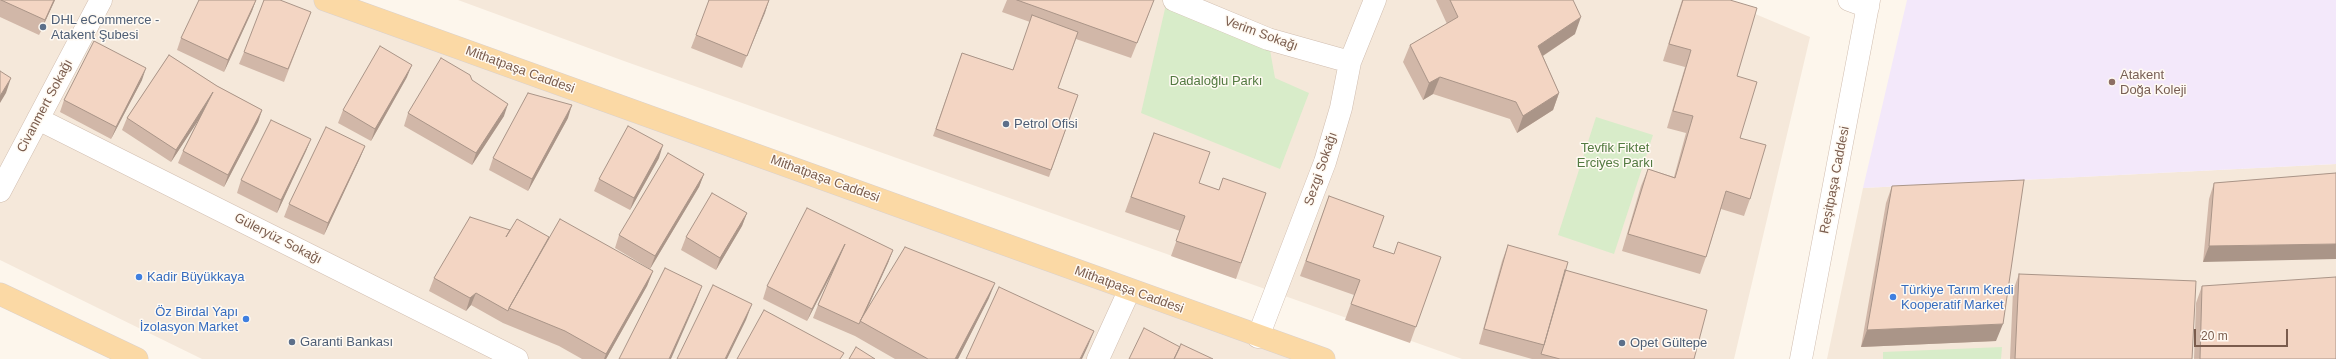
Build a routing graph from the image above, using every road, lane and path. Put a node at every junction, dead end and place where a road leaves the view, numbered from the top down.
1 (102, 0) edge
2 (324, 0) edge
3 (1174, 0) edge
4 (1375, 0) edge
5 (1862, 2) edge
6 (1350, 62) junction
7 (38, 119) junction
8 (0, 191) edge
9 (1129, 291) junction
10 (0, 294) edge
11 (1258, 337) junction
12 (137, 359) edge
13 (517, 359) edge
14 (1098, 359) edge
15 (1324, 359) edge
16 (1801, 359) edge

1 - 7 street, Civanmert Sokağı
2 - 9 main road, Mithatpaşa Caddesi
3 - 6 street, Verim Sokağı
4 - 6 street, Sezgi Sokağı
5 - 16 street, Reşitpaşa Caddesi
6 - 11 street, Sezgi Sokağı
7 - 8 street, Civanmert Sokağı
7 - 13 street, Güleryüz Sokağı
9 - 11 main road, Mithatpaşa Caddesi
9 - 14 street
10 - 12 main road
11 - 15 main road, Mithatpaşa Caddesi

